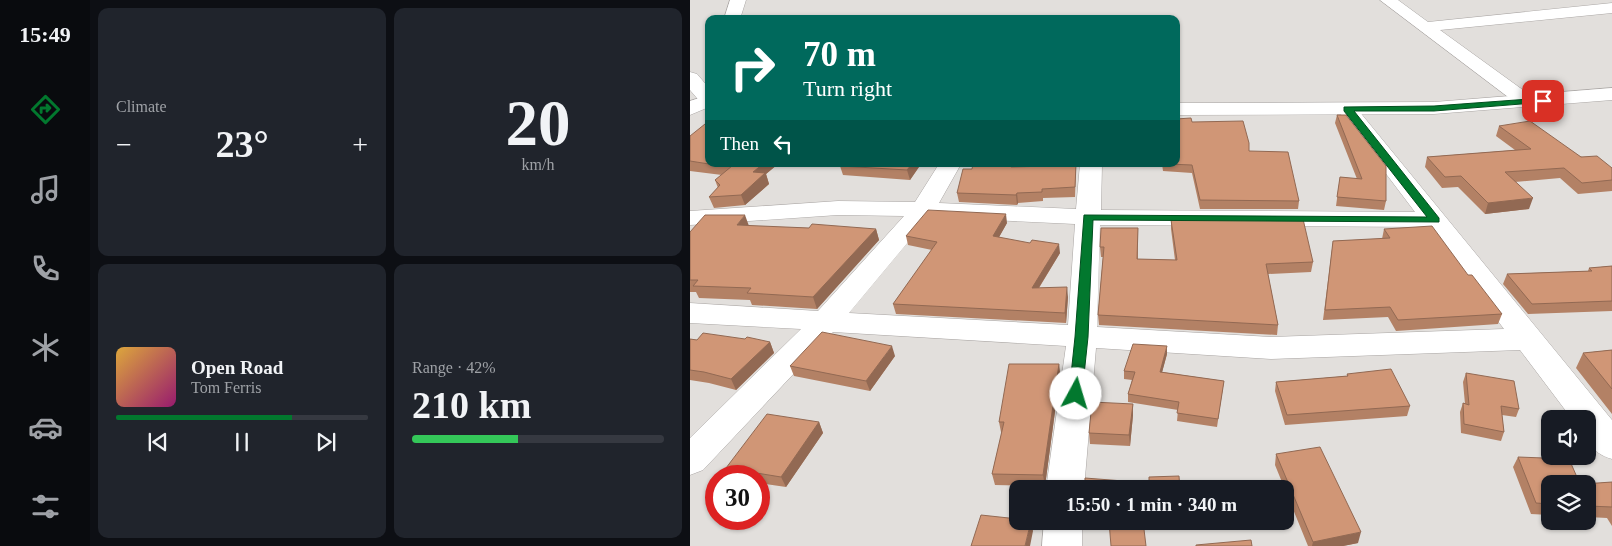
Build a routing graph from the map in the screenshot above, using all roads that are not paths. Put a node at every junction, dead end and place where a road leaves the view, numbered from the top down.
1 (738, 0) edge
2 (1388, 0) edge
3 (1612, 8) edge
4 (733, 15) edge
5 (1425, 27) junction
6 (690, 78) edge
7 (1612, 94) edge
8 (1527, 102) junction
9 (702, 103) edge
10 (1180, 109) edge
11 (1347, 109) junction
12 (948, 167) edge
13 (1091, 167) edge
14 (922, 210) junction
15 (1088, 217) junction
16 (690, 218) edge
17 (1435, 220) junction
18 (690, 312) edge
19 (829, 320) junction
20 (1082, 337) junction
21 (1529, 339) junction
22 (1612, 445) edge
23 (690, 460) edge
24 (1066, 480) edge
25 (1063, 530) edge
26 (1062, 546) edge

1 - 4 main road
2 - 5 main road
3 - 5 main road
5 - 8 main road
6 - 9 main road
7 - 8 main road
8 - 11 main road
10 - 11 main road
11 - 17 main road
12 - 14 main road
13 - 15 main road
14 - 15 main road
14 - 16 main road
14 - 19 main road
15 - 17 main road
15 - 20 main road
17 - 21 main road
18 - 19 main road
19 - 20 main road
19 - 23 main road
20 - 21 main road
20 - 24 main road
21 - 22 main road
25 - 26 main road

